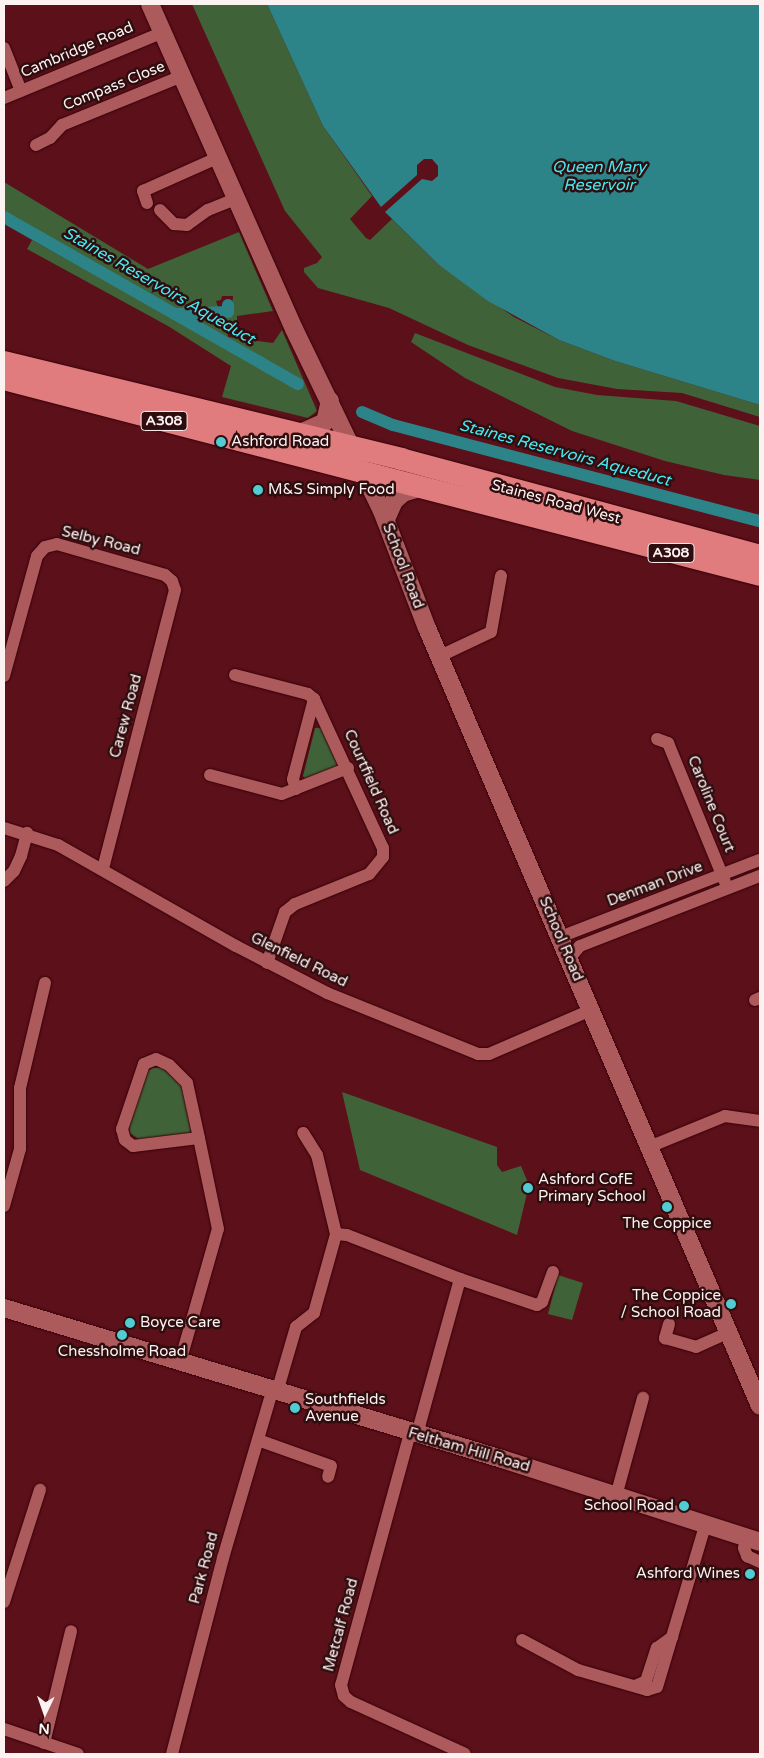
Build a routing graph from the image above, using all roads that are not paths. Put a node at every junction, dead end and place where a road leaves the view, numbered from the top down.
1 (150, 4) edge
2 (163, 32) junction
3 (4, 48) edge
4 (182, 76) junction
5 (21, 91) junction
6 (4, 98) edge
7 (36, 145) dead end
8 (217, 158) junction
9 (235, 199) junction
10 (147, 203) dead end
11 (160, 210) dead end
12 (4, 362) edge
13 (4, 379) edge
14 (330, 401) junction
15 (298, 434) junction
16 (352, 447) junction
17 (364, 471) junction
18 (426, 486) junction
19 (386, 520) junction
20 (760, 556) edge
21 (165, 575) joint
22 (760, 575) edge
23 (501, 576) dead end
24 (440, 656) junction
25 (235, 675) dead end
26 (4, 676) edge
27 (314, 699) junction
28 (657, 739) dead end
29 (348, 768) junction
30 (210, 775) dead end
31 (296, 789) junction
32 (4, 828) edge
33 (27, 833) junction
34 (760, 860) edge
35 (103, 869) junction
36 (722, 876) junction
37 (760, 876) edge
38 (4, 881) edge
39 (727, 889) junction
40 (560, 938) junction
41 (569, 958) junction
42 (267, 962) junction
43 (45, 983) dead end
44 (591, 1010) junction
45 (760, 1121) edge
46 (303, 1133) dead end
47 (198, 1138) junction
48 (650, 1147) junction
49 (4, 1206) edge
50 (336, 1234) junction
51 (552, 1272) dead end
52 (460, 1279) junction
53 (4, 1308) edge
54 (669, 1324) dead end
55 (729, 1332) junction
56 (180, 1362) junction
57 (275, 1391) junction
58 (644, 1398) dead end
59 (760, 1406) edge
60 (414, 1434) junction
61 (258, 1440) junction
62 (328, 1477) dead end
63 (40, 1490) dead end
64 (616, 1496) junction
65 (706, 1523) junction
66 (754, 1539) edge
67 (760, 1562) edge
68 (4, 1602) edge
69 (71, 1631) dead end
70 (522, 1640) dead end
71 (4, 1728) edge
72 (44, 1743) junction
73 (78, 1754) edge
74 (172, 1754) edge
75 (465, 1754) edge

1 - 2 street
2 - 4 street
2 - 5 street, Cambridge Road
3 - 5 street
4 - 7 street, Compass Close
4 - 8 street
5 - 6 street, Cambridge Road
8 - 9 street
8 - 10 street
9 - 11 street
9 - 14 street
12 - 15 highway, A308
13 - 17 highway, A308
14 - 15 street
14 - 16 street
15 - 16 highway, A308
16 - 17 street, School Road
16 - 20 highway, Staines Road West / A308
17 - 18 highway, Staines Road West / A308
17 - 19 street, School Road
18 - 19 street
18 - 22 highway, Staines Road West / A308
19 - 24 street, School Road
21 - 26 street, Selby Road
21 - 35 street, Carew Road
23 - 24 street
24 - 40 street, School Road
25 - 27 street
27 - 29 street, Courtfield Road
27 - 31 street
28 - 36 street, Caroline Court
29 - 31 street
29 - 42 street, Courtfield Road
30 - 31 street
32 - 33 street, Glenfield Road
33 - 35 street, Glenfield Road
33 - 38 street
34 - 36 street, Denman Drive
35 - 42 street, Glenfield Road
36 - 39 street, Caroline Court
36 - 40 street, Denman Drive
37 - 39 street, Denman Drive
39 - 41 street, Denman Drive
40 - 41 street, School Road
41 - 44 street, School Road
42 - 44 street, Glenfield Road
43 - 49 street
44 - 48 street, School Road
45 - 48 street
46 - 50 street
47 - 47 street
47 - 56 street
48 - 55 street, School Road
50 - 52 street
50 - 57 street
51 - 52 street
52 - 60 street, Metcalf Road
53 - 56 street, Feltham Hill Road
54 - 55 street
55 - 59 street, School Road
56 - 57 street, Feltham Hill Road
57 - 60 street, Feltham Hill Road
57 - 61 street, Park Road
58 - 64 street
60 - 64 street, Feltham Hill Road
60 - 75 street, Metcalf Road
61 - 62 street
61 - 74 street, Park Road
63 - 68 street
64 - 65 street, Feltham Hill Road
65 - 66 street, Feltham Hill Road
65 - 70 street
66 - 67 street
69 - 72 street
71 - 72 street
72 - 73 street

